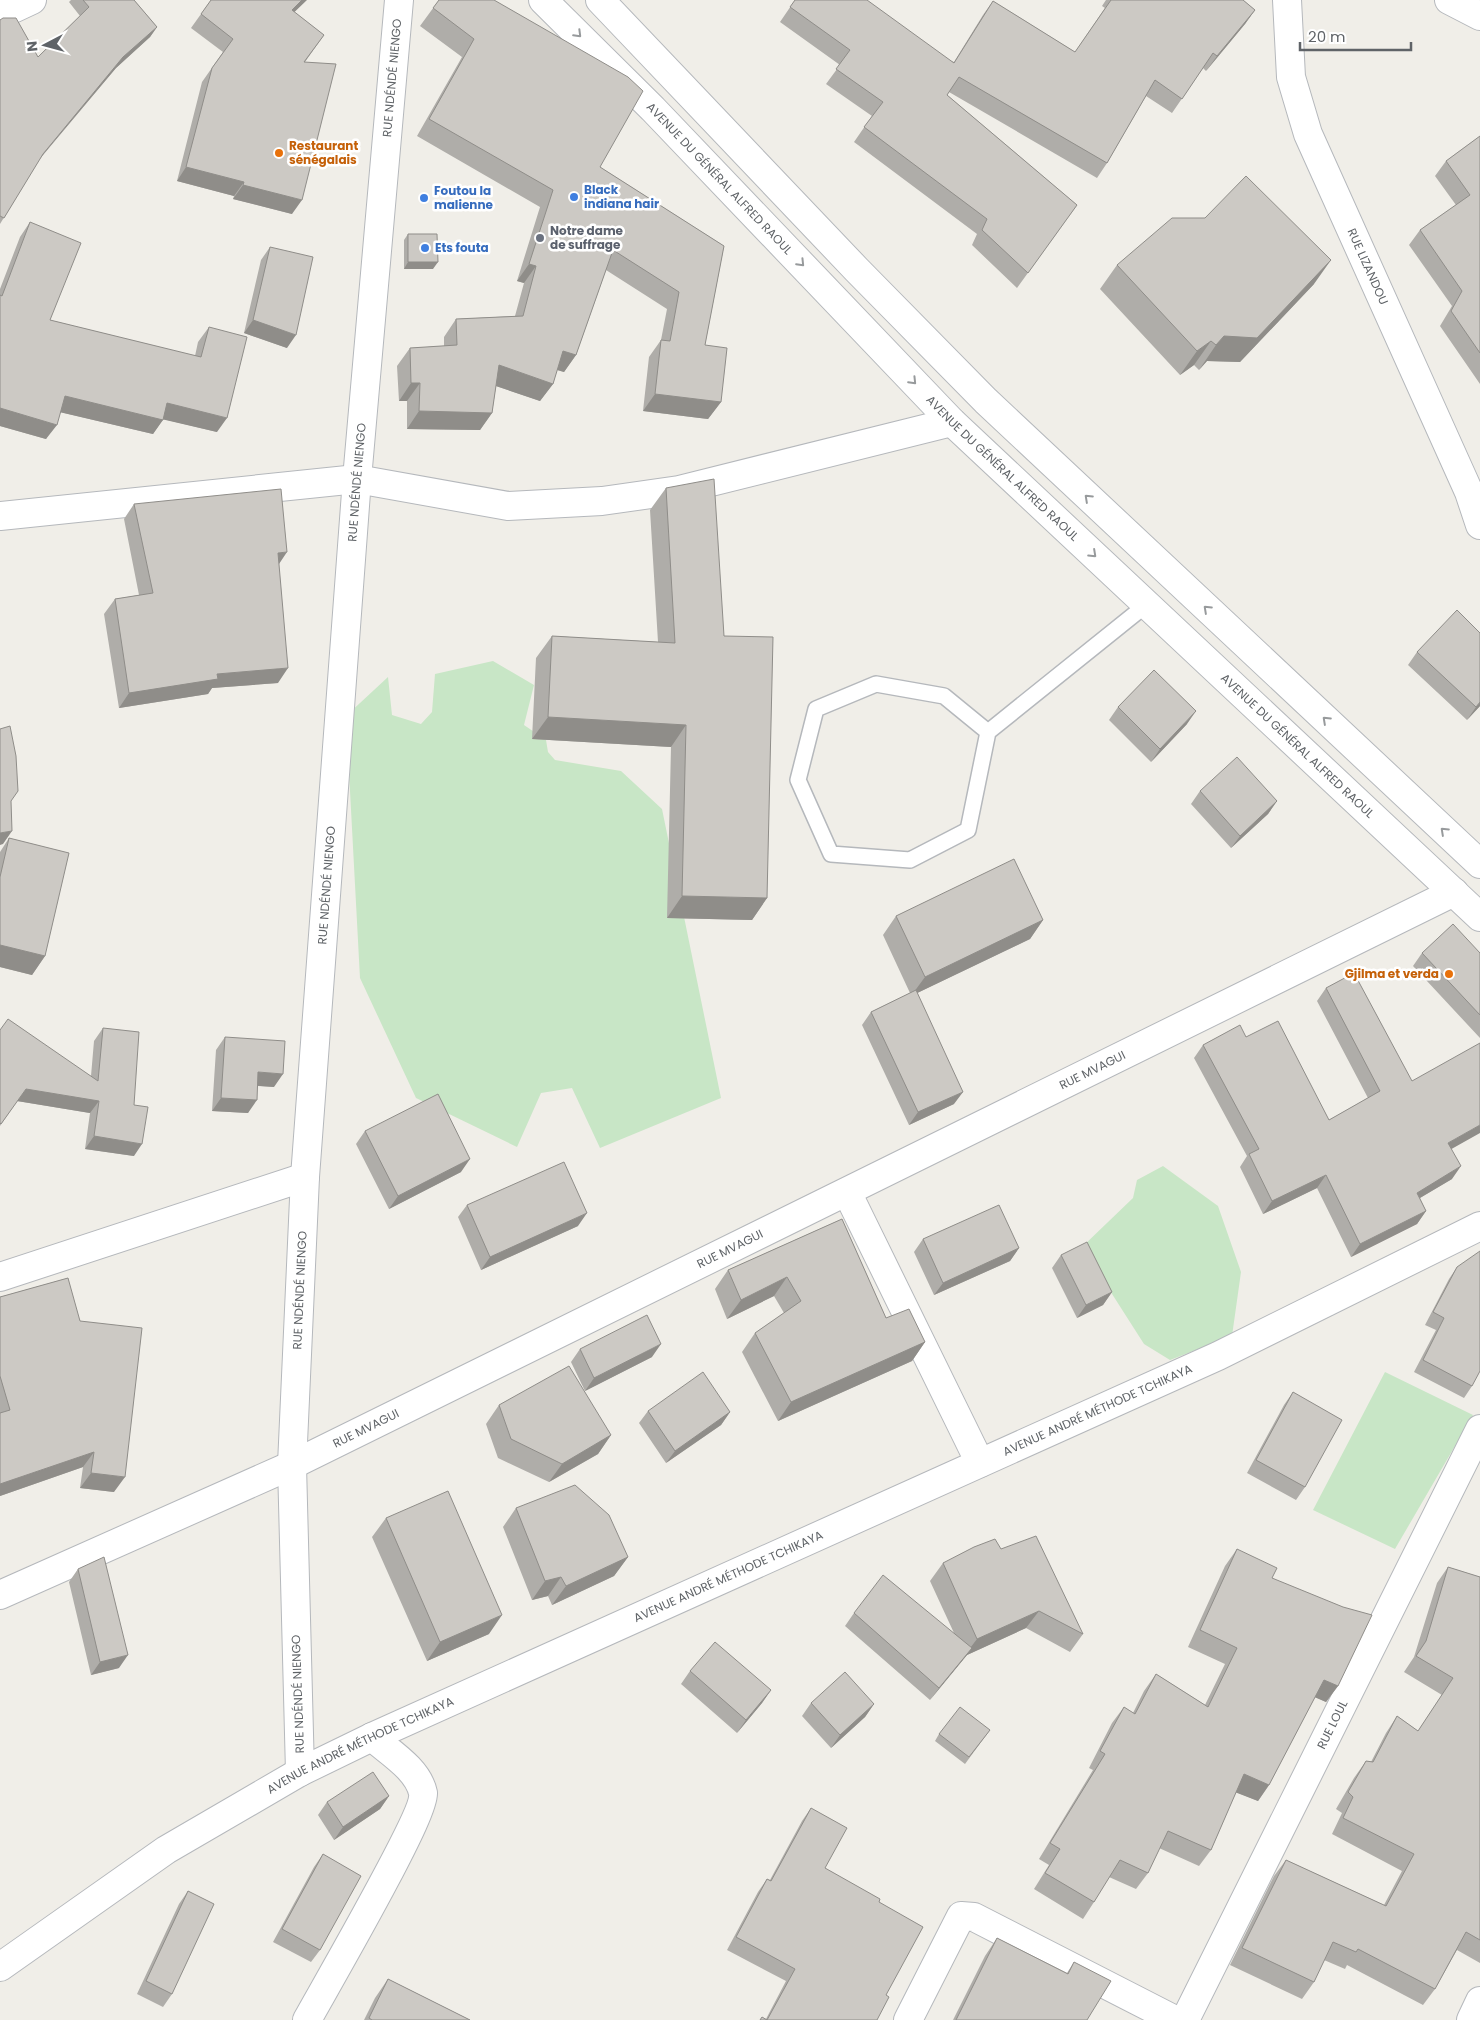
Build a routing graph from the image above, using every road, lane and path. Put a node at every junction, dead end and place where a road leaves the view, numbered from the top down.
1 (32, 0) edge
2 (399, 0) edge
3 (543, 0) edge
4 (600, 0) edge
5 (1287, 0) edge
6 (1449, 0) edge
7 (0, 15) edge
8 (1480, 16) edge
9 (952, 422) junction
10 (357, 479) junction
11 (1474, 486) edge
12 (0, 516) edge
13 (1480, 525) edge
14 (1146, 604) junction
15 (988, 732) junction
16 (1480, 864) edge
17 (1454, 892) junction
18 (1480, 917) edge
19 (306, 1177) junction
20 (846, 1192) junction
21 (1480, 1226) edge
22 (0, 1277) edge
23 (1480, 1429) edge
24 (980, 1463) junction
25 (292, 1466) junction
26 (0, 1595) edge
27 (372, 1737) junction
28 (300, 1772) junction
29 (0, 1967) edge
30 (1480, 2001) edge
31 (307, 2020) edge
32 (908, 2020) edge
33 (1175, 2020) edge
34 (1185, 2020) edge
35 (1471, 2020) edge

1 - 7 street
2 - 10 street, RUE NDÉNDÉ NIENGO
3 -> 9 street, AVENUE DU GÉNÉRAL ALFRED RAOUL
16 -> 4 street
5 - 11 street, RUE LIZANDOU
6 - 8 street
9 - 10 street
9 -> 14 street, AVENUE DU GÉNÉRAL ALFRED RAOUL
10 - 12 street
10 - 19 street, RUE NDÉNDÉ NIENGO
11 - 13 street, RUE LIZANDOU
14 - 15 lane
14 - 17 street, AVENUE DU GÉNÉRAL ALFRED RAOUL
15 - 15 lane
17 - 18 street, AVENUE DU GÉNÉRAL ALFRED RAOUL
17 - 20 street, RUE MVAGUI
19 - 22 street
19 - 25 street, RUE NDÉNDÉ NIENGO
20 - 24 street
20 - 25 street, RUE MVAGUI
21 - 24 street, AVENUE ANDRÉ MÉTHODE TCHIKAYA
23 - 34 street, RUE LOUL
24 - 27 street, AVENUE ANDRÉ MÉTHODE TCHIKAYA
25 - 26 street, RUE MVAGUI
25 - 28 street, RUE NDÉNDÉ NIENGO
27 - 28 street, AVENUE ANDRÉ MÉTHODE TCHIKAYA
27 - 31 street
28 - 29 street, AVENUE ANDRÉ MÉTHODE TCHIKAYA
30 - 35 street
32 - 33 street

